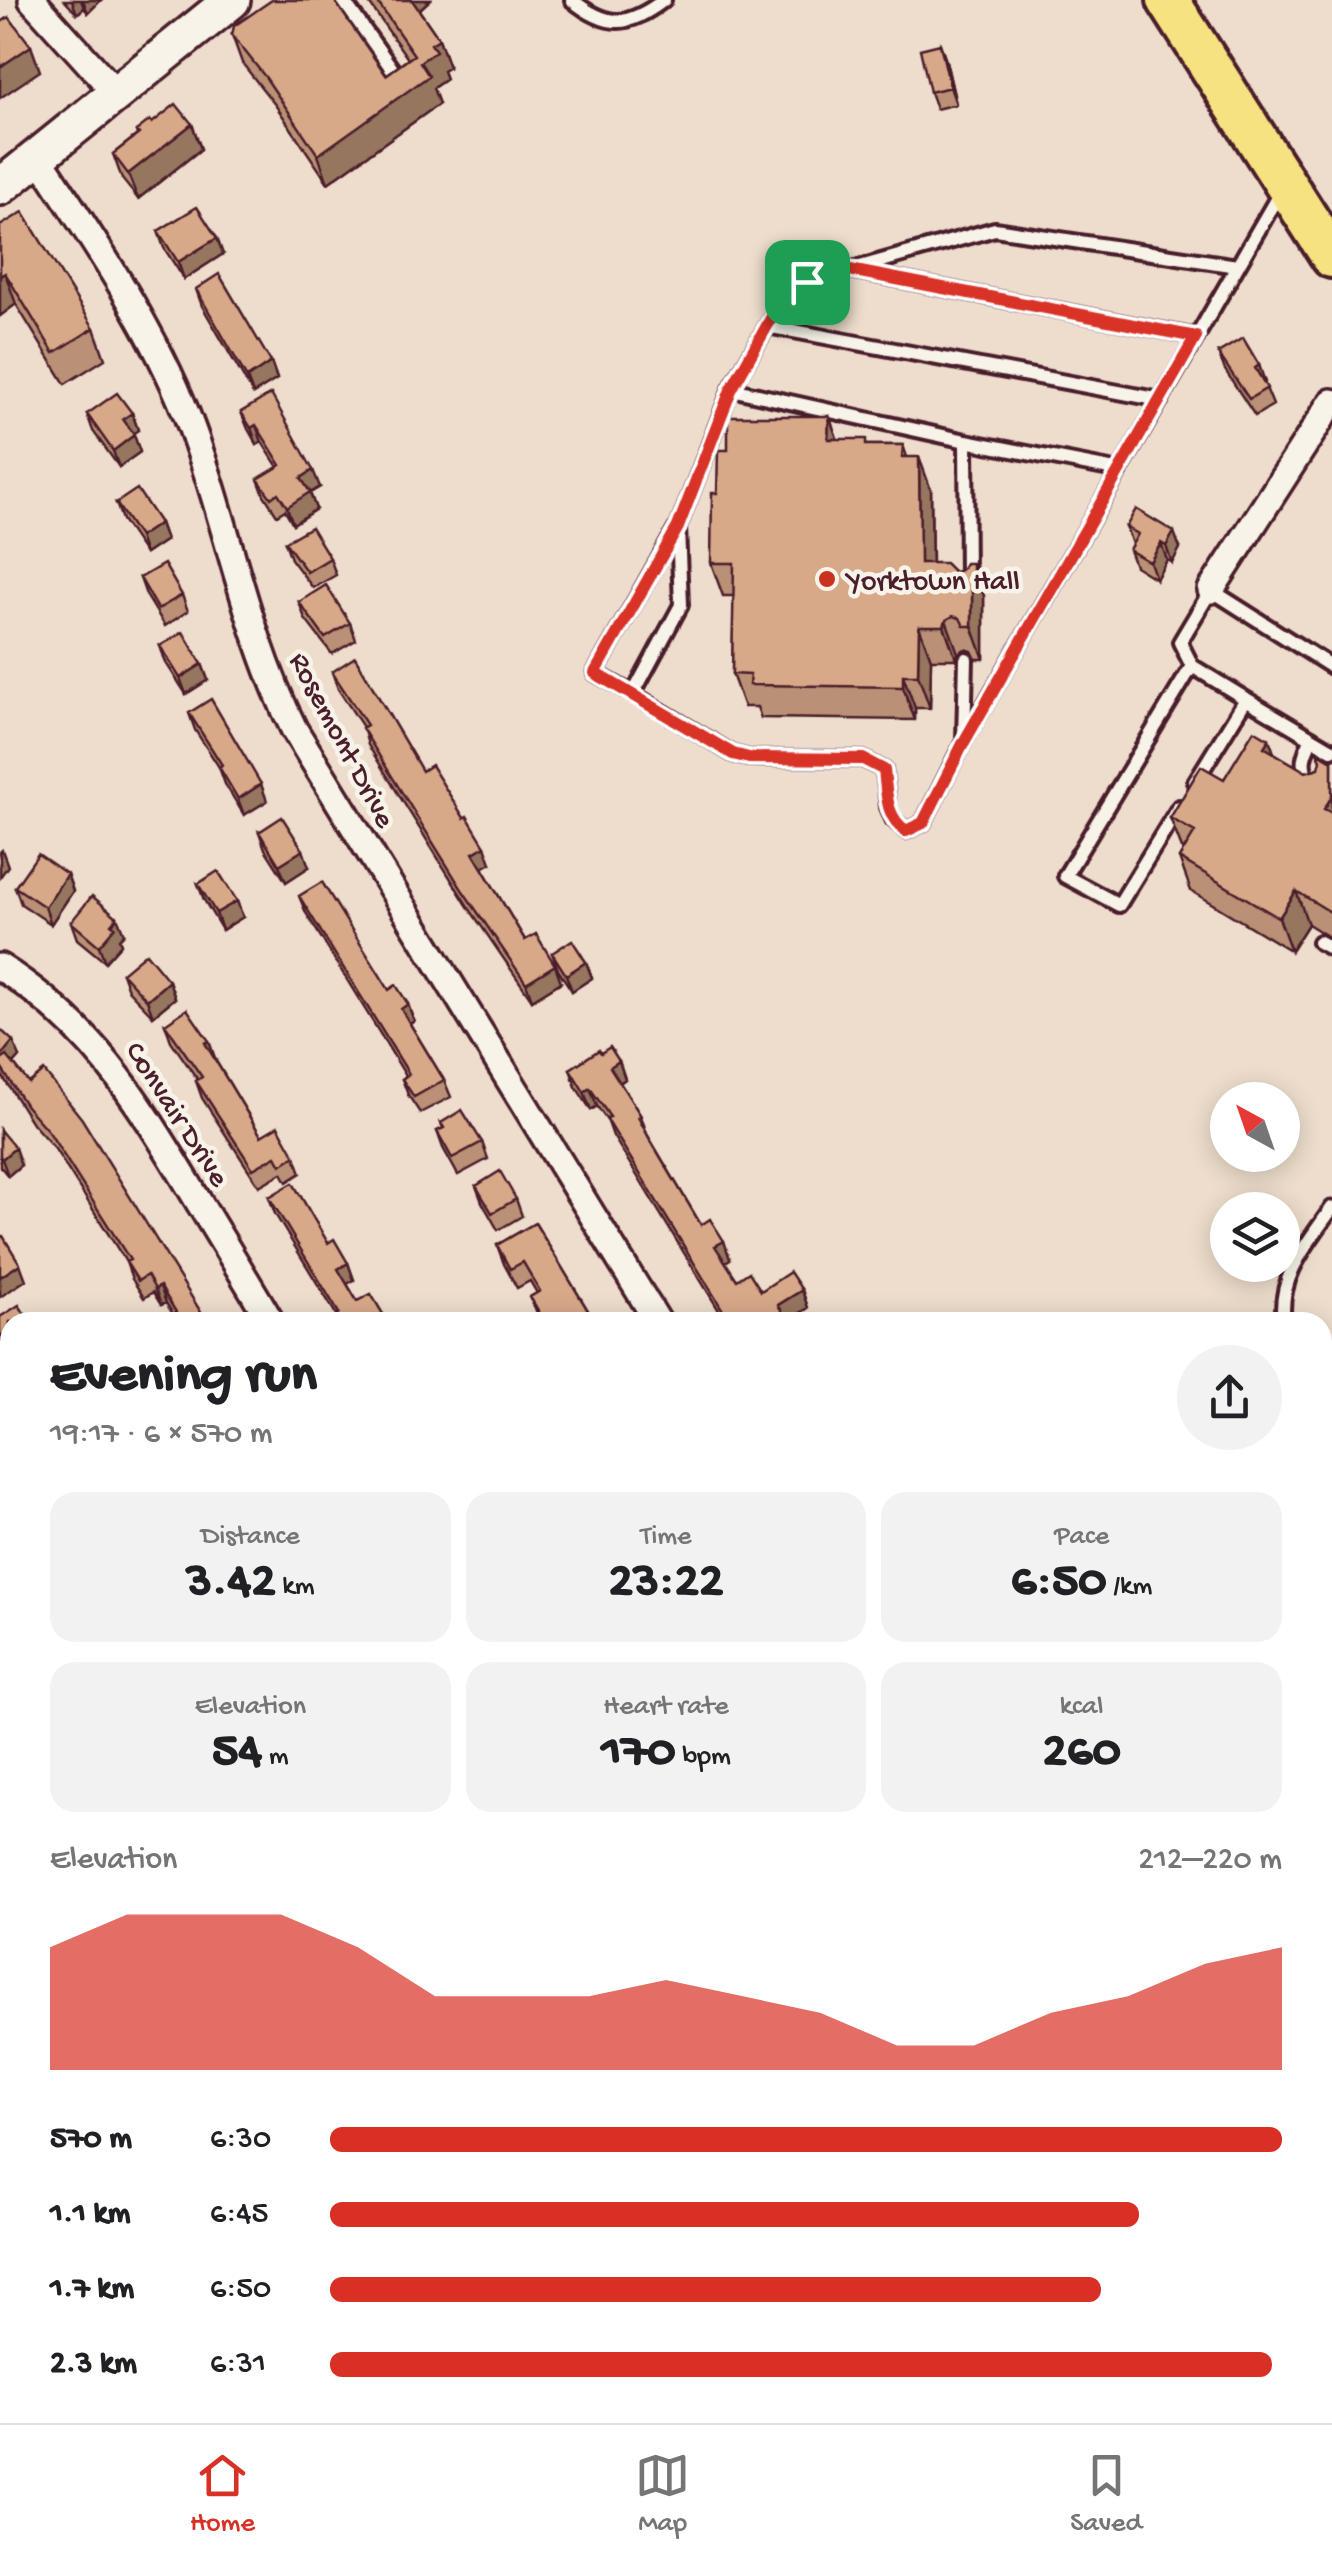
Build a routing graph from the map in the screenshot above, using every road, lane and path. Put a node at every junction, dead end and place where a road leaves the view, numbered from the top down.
1 (32, 0) edge
2 (232, 0) edge
3 (343, 0) edge
4 (572, 0) edge
5 (664, 0) edge
6 (1168, 0) edge
7 (400, 80) edge
8 (116, 94) junction
9 (38, 156) junction
10 (1285, 182) junction
11 (0, 187) edge
12 (1332, 257) edge
13 (1237, 266) junction
14 (850, 270) junction
15 (767, 326) junction
16 (1196, 337) junction
17 (731, 390) junction
18 (1161, 400) junction
19 (1332, 402) edge
20 (966, 441) junction
21 (1120, 470) junction
22 (678, 527) junction
23 (1211, 590) junction
24 (967, 596) edge
25 (966, 659) dead end
26 (1192, 666) junction
27 (1332, 667) edge
28 (633, 694) junction
29 (1246, 699) junction
30 (1312, 738) junction
31 (964, 742) junction
32 (1332, 750) edge
33 (1324, 795) edge
34 (1319, 942) dead end
35 (1332, 949) edge
36 (0, 967) edge
37 (1332, 1208) edge
38 (265, 1312) edge
39 (652, 1312) edge
40 (1283, 1312) edge

1 - 8 street
2 - 8 street
3 - 7 lane
4 - 5 lane
6 - 10 main road
8 - 9 street
9 - 11 street
9 - 39 street, Rosemont Drive
10 - 12 main road
10 - 13 lane
13 - 14 lane
13 - 16 lane
14 - 15 lane
14 - 16 lane
15 - 17 lane
15 - 18 lane
16 - 18 lane
17 - 20 lane
17 - 22 lane
18 - 21 lane
19 - 23 street
20 - 21 lane
20 - 24 lane
21 - 31 lane
22 - 28 lane
22 - 28 lane
23 - 26 lane
23 - 27 lane
25 - 31 lane
26 - 29 lane
26 - 29 lane
28 - 31 lane
29 - 30 lane
30 - 32 lane
30 - 33 lane
34 - 35 lane
36 - 38 street, Convair Drive
37 - 40 lane

